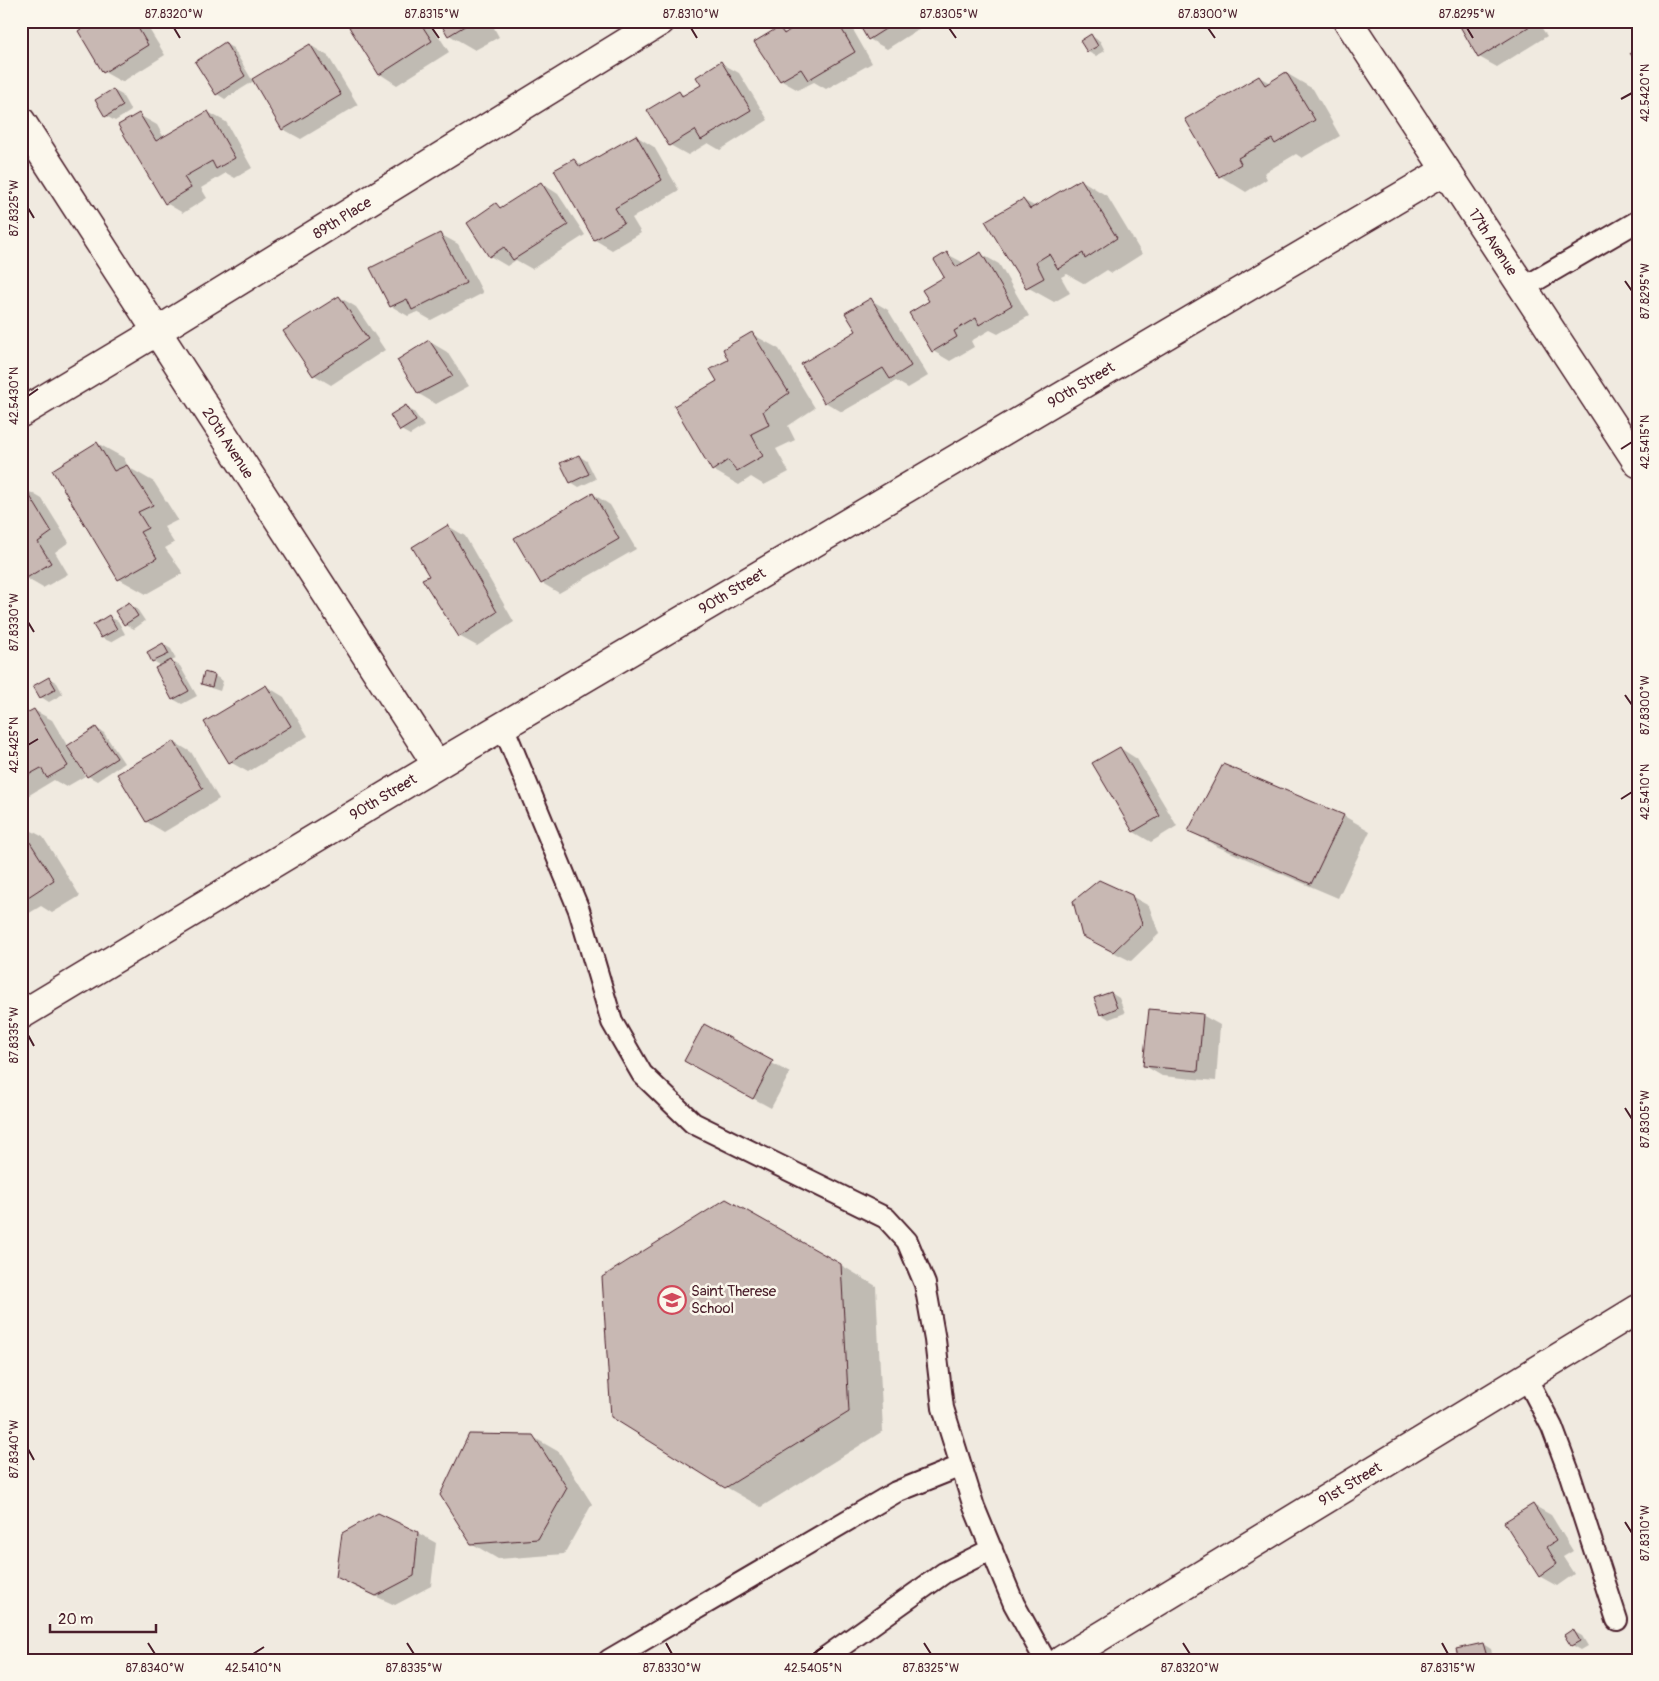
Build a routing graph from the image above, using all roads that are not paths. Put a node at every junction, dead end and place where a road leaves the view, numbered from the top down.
1 (661, 21) edge
2 (1348, 21) edge
3 (21, 122) edge
4 (1446, 170) junction
5 (1638, 221) edge
6 (1523, 288) junction
7 (156, 332) junction
8 (21, 413) edge
9 (1638, 463) edge
10 (502, 726) junction
11 (436, 765) junction
12 (21, 1016) edge
13 (1638, 1309) edge
14 (1526, 1377) junction
15 (961, 1466) junction
16 (992, 1550) junction
17 (1617, 1620) dead end
18 (609, 1660) edge
19 (822, 1660) edge
20 (1045, 1660) edge
21 (1062, 1660) edge

1 - 7 street, 89th Place
2 - 4 street, 17th Avenue
3 - 7 street, 20th Avenue
4 - 6 street, 17th Avenue
4 - 10 street, 90th Street
5 - 6 lane
6 - 9 street, 17th Avenue
7 - 8 street, 89th Place
7 - 11 street, 20th Avenue
10 - 11 street, 90th Street
10 - 15 lane
11 - 12 street, 90th Street
13 - 14 street, 91st Street
14 - 17 lane
14 - 21 street, 91st Street
15 - 16 lane
15 - 18 lane
16 - 19 lane
16 - 20 lane

